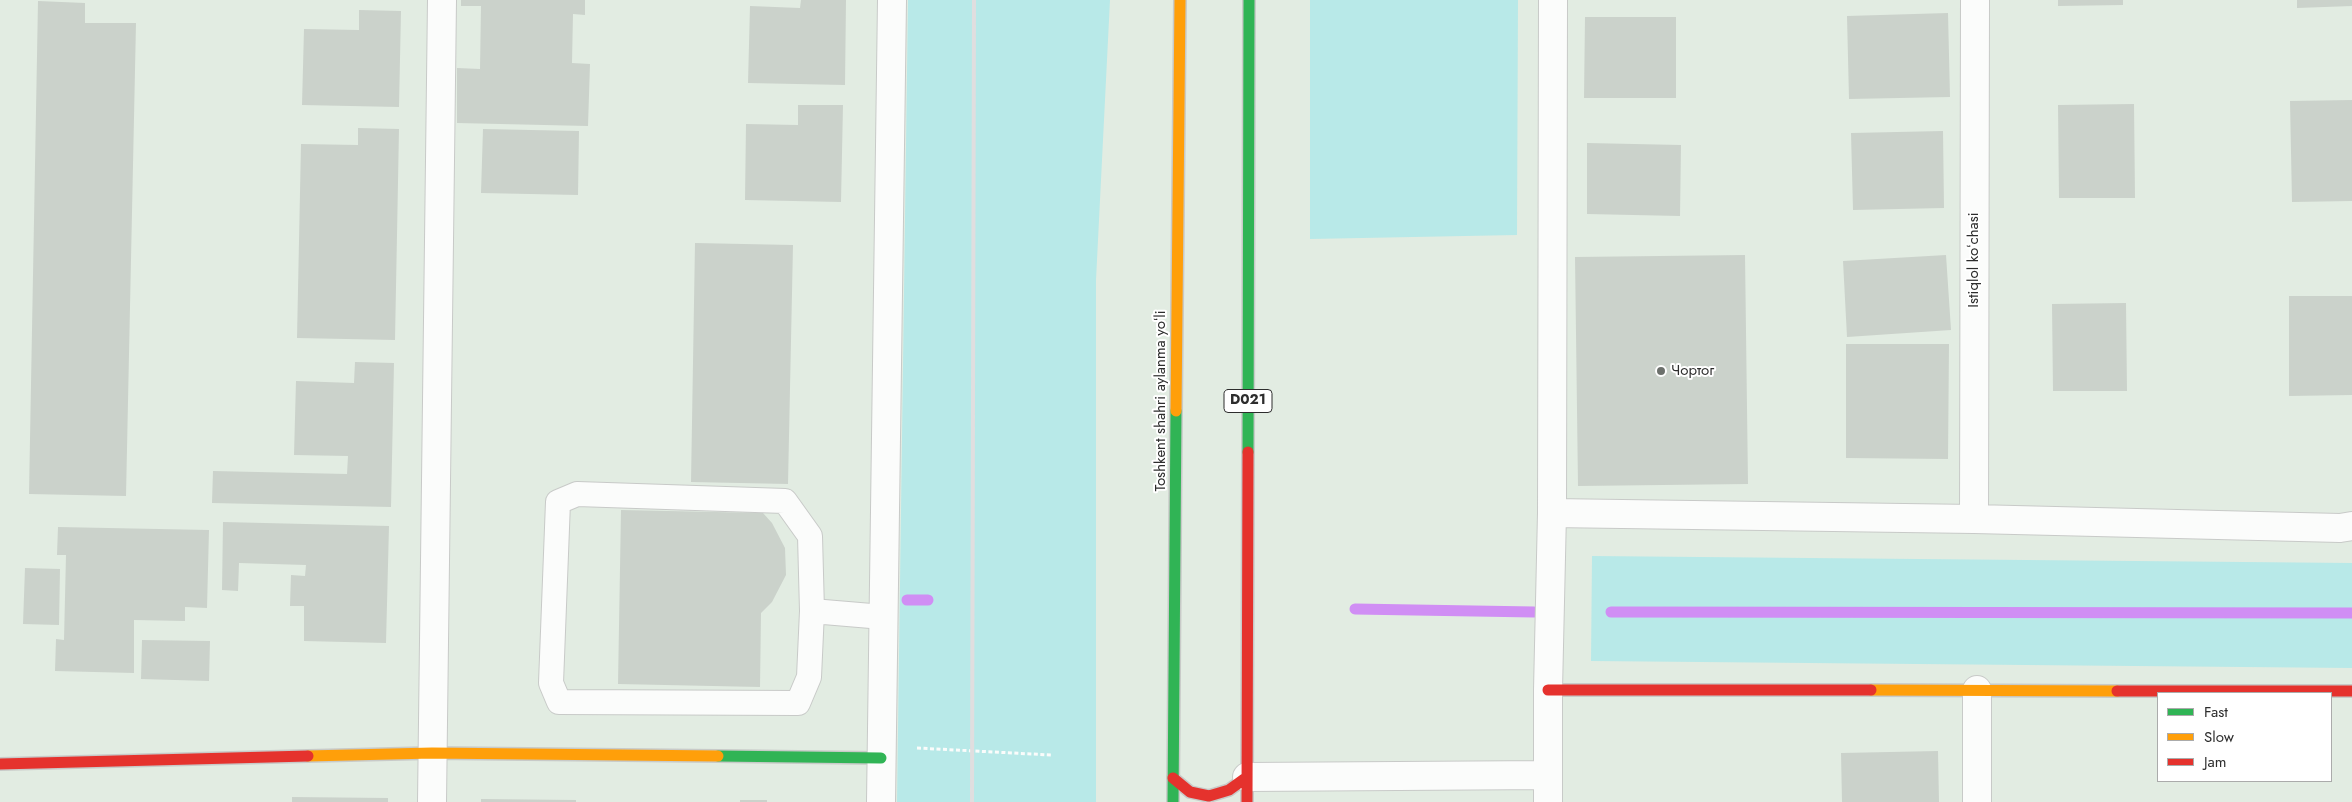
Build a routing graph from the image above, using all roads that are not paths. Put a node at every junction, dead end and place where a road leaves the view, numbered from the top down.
1 (442, 0) edge
2 (892, 0) edge
3 (1180, 0) edge
4 (1250, 0) edge
5 (1553, 0) edge
6 (1975, 0) edge
7 (1552, 513) junction
8 (1974, 519) junction
9 (2346, 527) edge
10 (812, 611) junction
11 (883, 617) junction
12 (1548, 690) junction
13 (1977, 690) junction
14 (2352, 691) edge
15 (881, 752) junction
16 (432, 753) junction
17 (0, 764) edge
18 (1548, 775) junction
19 (1173, 778) junction
20 (1247, 789) edge
21 (432, 802) edge
22 (881, 802) edge
23 (1173, 802) edge
24 (1548, 802) edge
25 (1976, 802) edge

1 - 16 street
2 - 11 street
3 - 19 main road, Toshkent shahri aylanma yoʻli
4 - 20 main road, D021
5 - 7 street
6 - 8 street, Istiqlol koʻchasi
7 - 8 street
7 - 12 street
8 - 9 street
10 - 10 lane
10 - 11 lane
11 - 15 street
12 - 13 main road
12 - 18 street
13 - 14 main road
13 - 25 street
15 - 16 main road
15 - 22 street
16 - 17 main road
16 - 21 street
18 - 20 street
18 - 24 street
19 - 20 main road
19 - 23 main road, Toshkent shahri aylanma yoʻli

